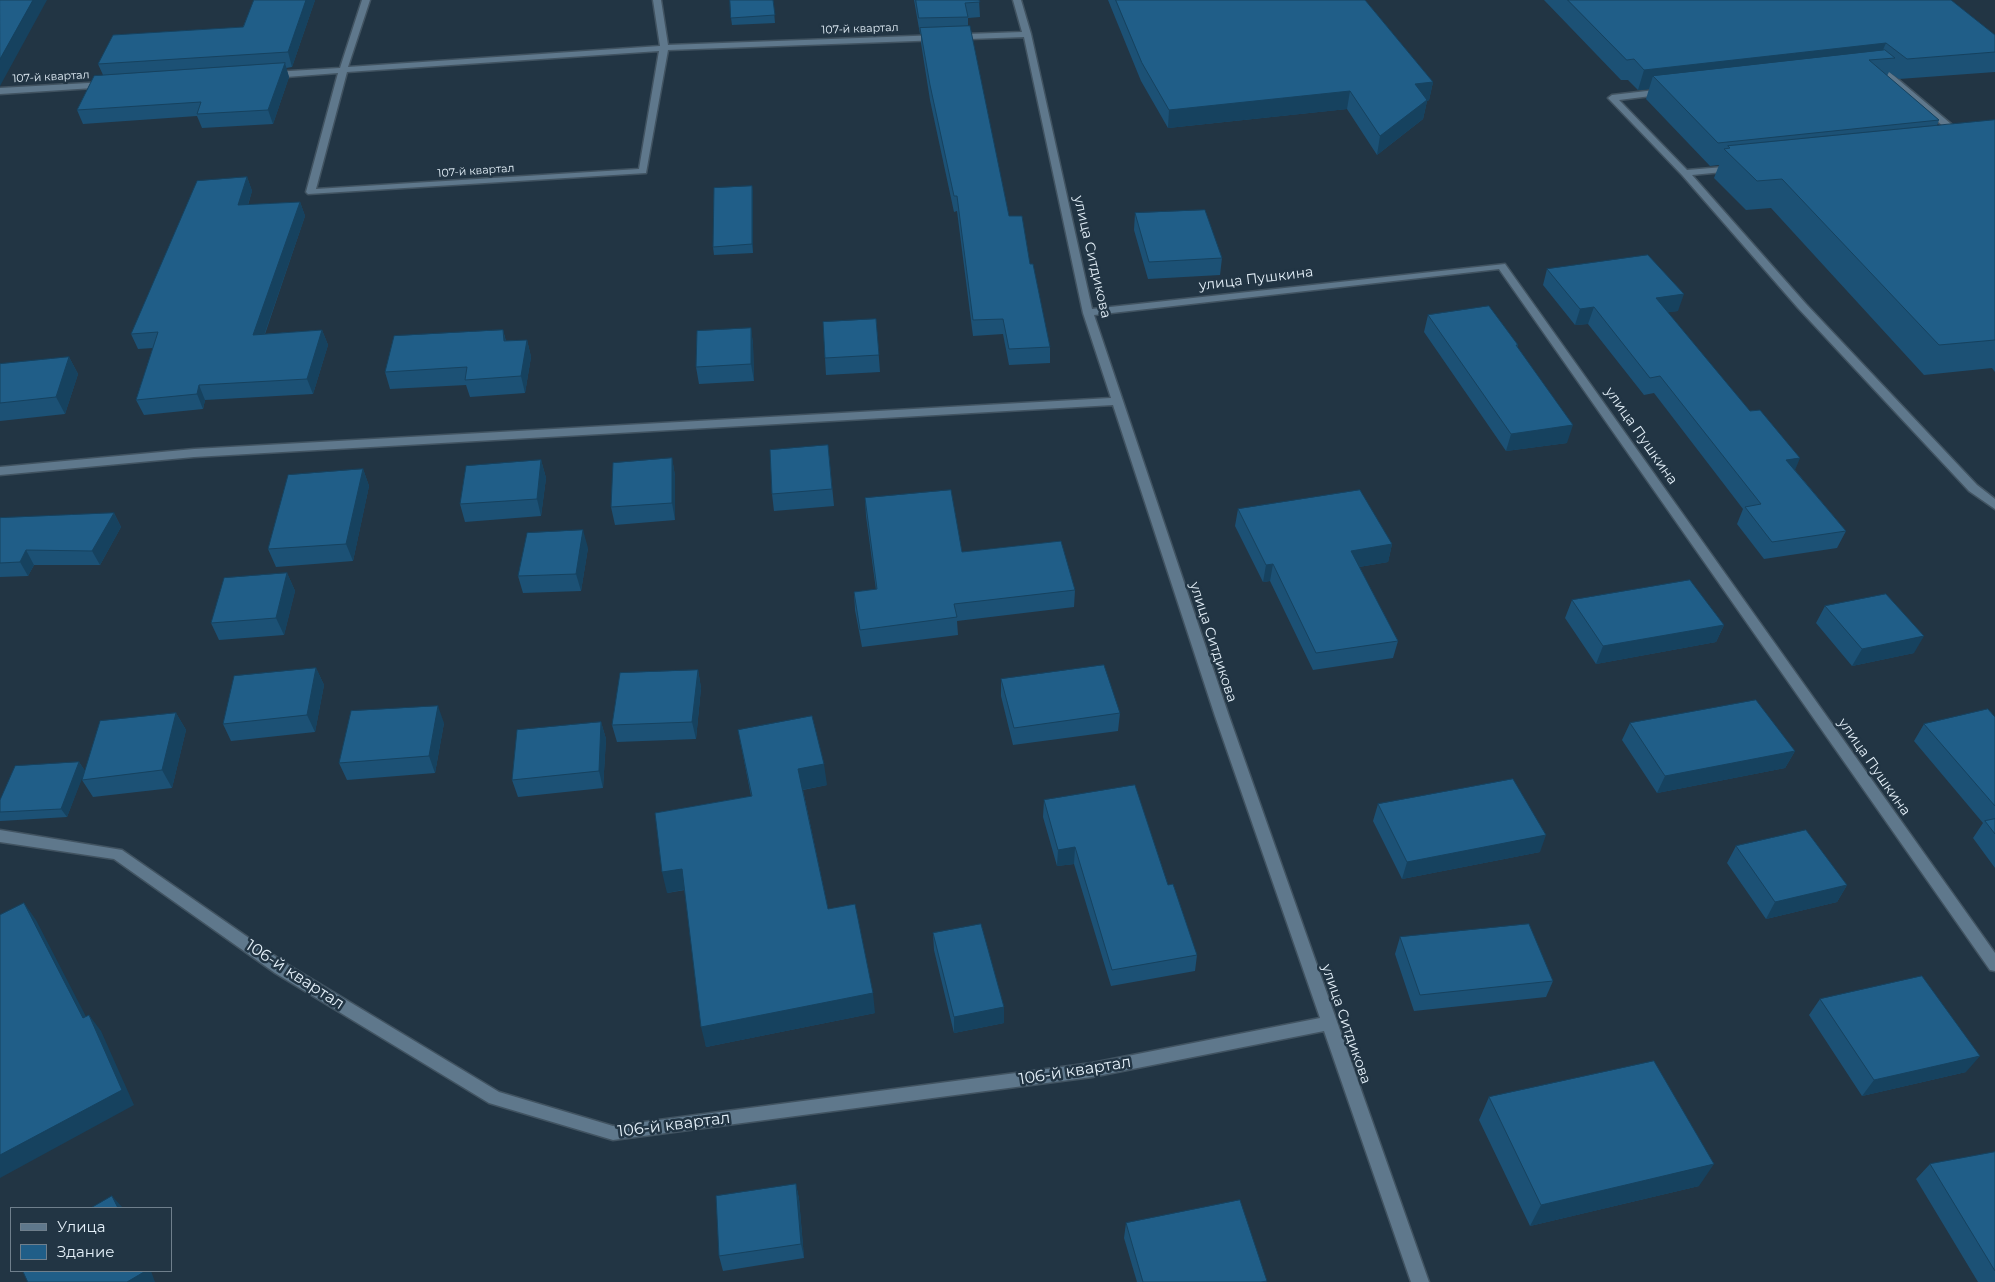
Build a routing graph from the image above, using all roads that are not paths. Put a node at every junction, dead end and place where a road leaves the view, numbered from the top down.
1 (366, 0) edge
2 (657, 0) edge
3 (1017, 0) edge
4 (1026, 34) junction
5 (664, 48) junction
6 (1868, 68) edge
7 (343, 70) junction
8 (264, 75) edge
9 (117, 85) edge
10 (0, 91) edge
11 (1671, 91) edge
12 (1959, 145) edge
13 (1744, 167) edge
14 (1685, 173) junction
15 (1088, 313) junction
16 (1118, 401) junction
17 (0, 471) edge
18 (1995, 505) edge
19 (0, 836) edge
20 (1995, 965) edge
21 (1329, 1024) junction
22 (1420, 1282) edge

1 - 7 street, 107-й квартал
2 - 5 street, 107-й квартал
3 - 4 street, улица Ситдикова
4 - 5 street, 107-й квартал
4 - 15 street, улица Ситдикова
5 - 7 street, 107-й квартал
5 - 7 street, 107-й квартал
6 - 12 street
7 - 8 street, 107-й квартал
9 - 10 street, 107-й квартал
11 - 14 street
13 - 14 street
14 - 18 street
15 - 16 street, улица Ситдикова
15 - 20 street, улица Пушкина
16 - 17 street
16 - 21 street, улица Ситдикова
19 - 21 street, 106-й квартал
21 - 22 street, улица Ситдикова

